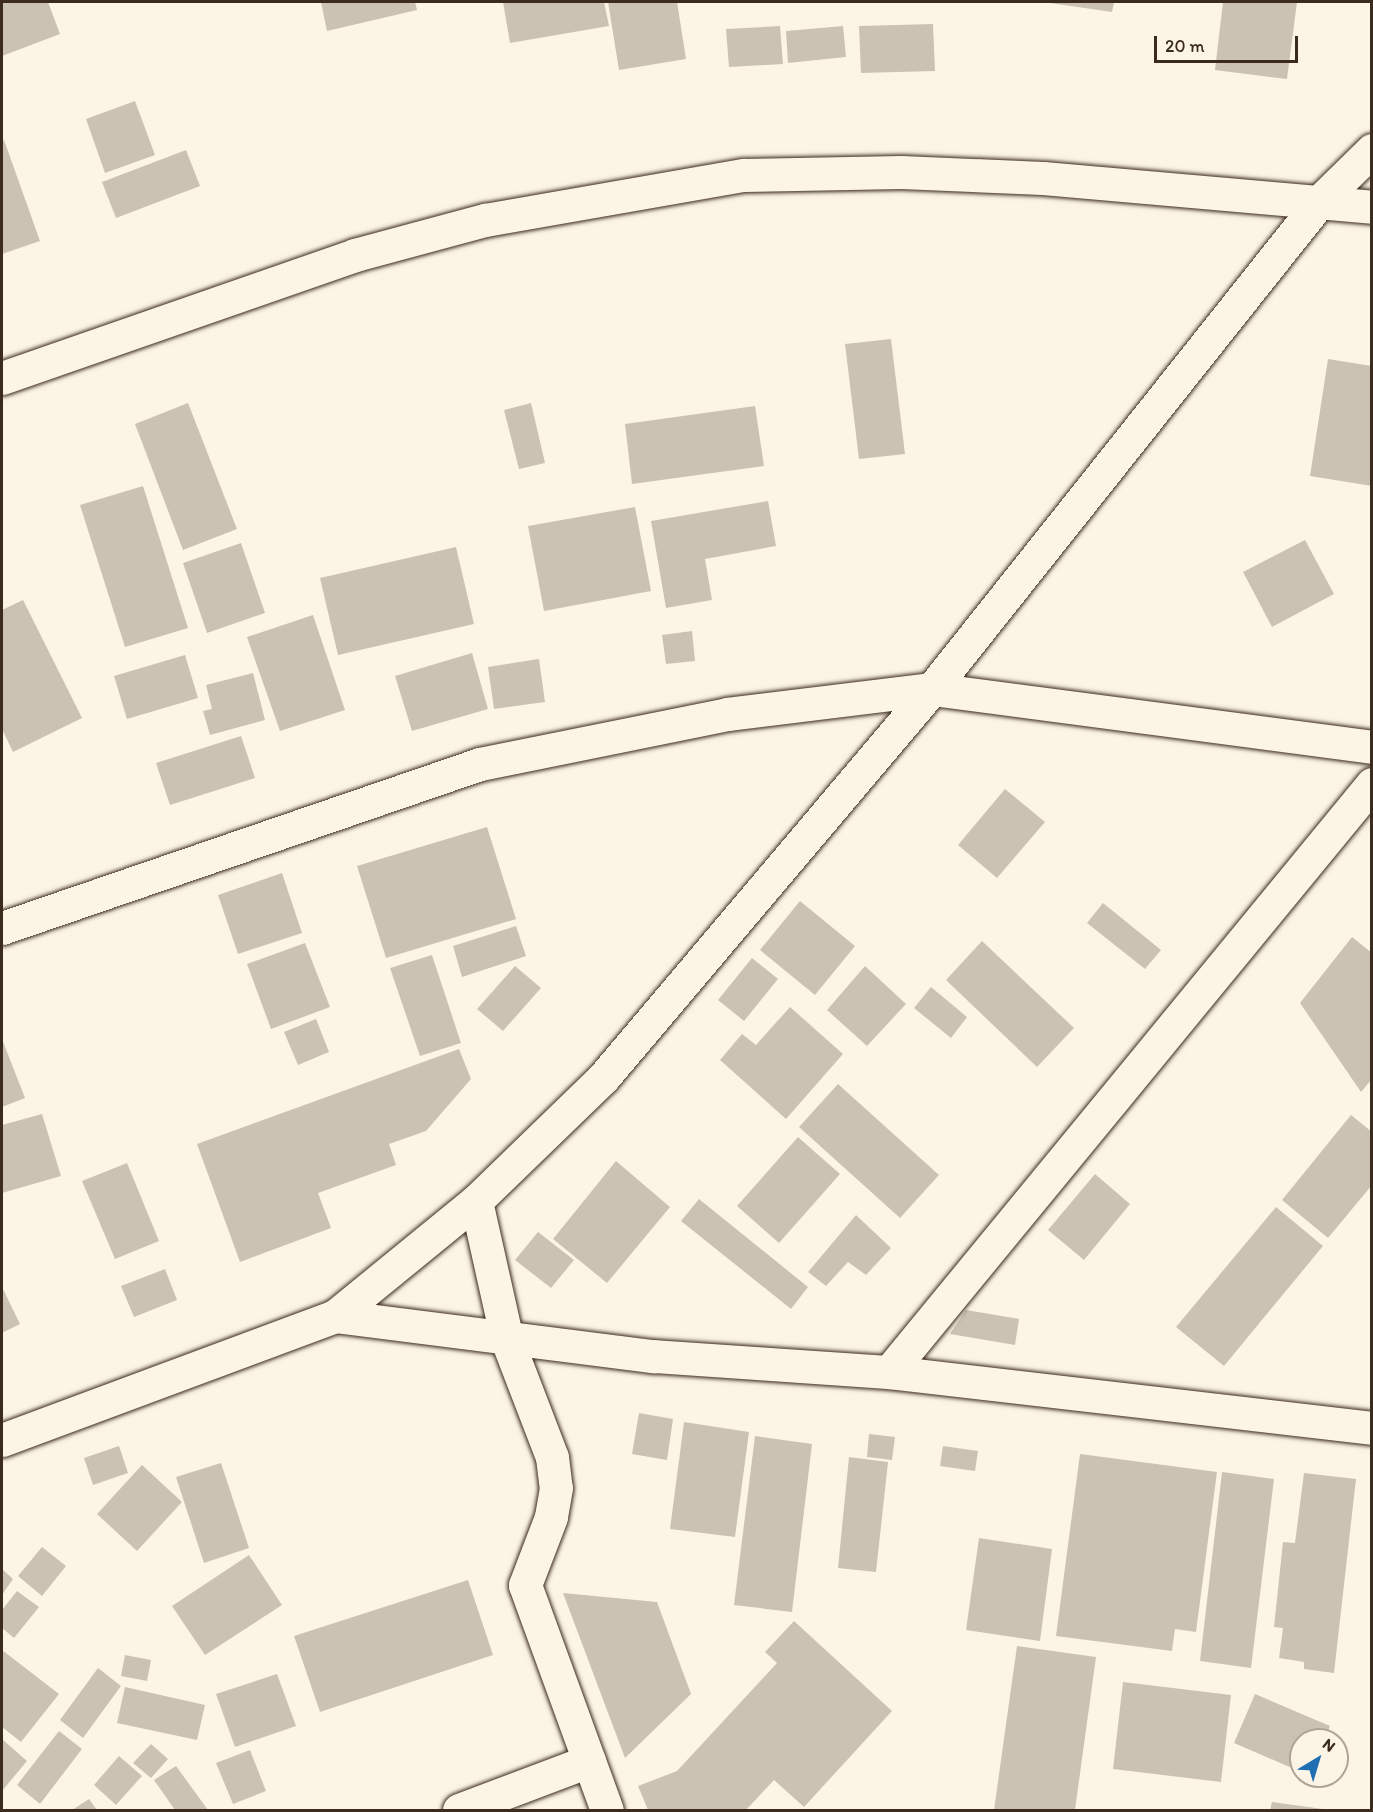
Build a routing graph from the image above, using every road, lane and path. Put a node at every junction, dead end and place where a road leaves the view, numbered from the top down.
1 (1371, 150) edge
2 (1320, 201) junction
3 (1371, 207) edge
4 (2, 378) edge
5 (932, 689) junction
6 (1371, 747) edge
7 (1371, 784) edge
8 (2, 928) edge
9 (476, 1201) junction
10 (335, 1316) junction
11 (507, 1340) junction
12 (889, 1372) junction
13 (1371, 1428) edge
14 (2, 1440) edge
15 (589, 1761) junction
16 (459, 1810) edge
17 (607, 1810) edge

1 - 2 street
2 - 3 street
2 - 4 street
2 - 5 street
5 - 6 street
5 - 8 street
5 - 9 street
7 - 12 street
9 - 10 street
9 - 11 street
10 - 11 street
10 - 14 street
11 - 12 street
11 - 15 street
12 - 13 street
15 - 16 street
15 - 17 street

